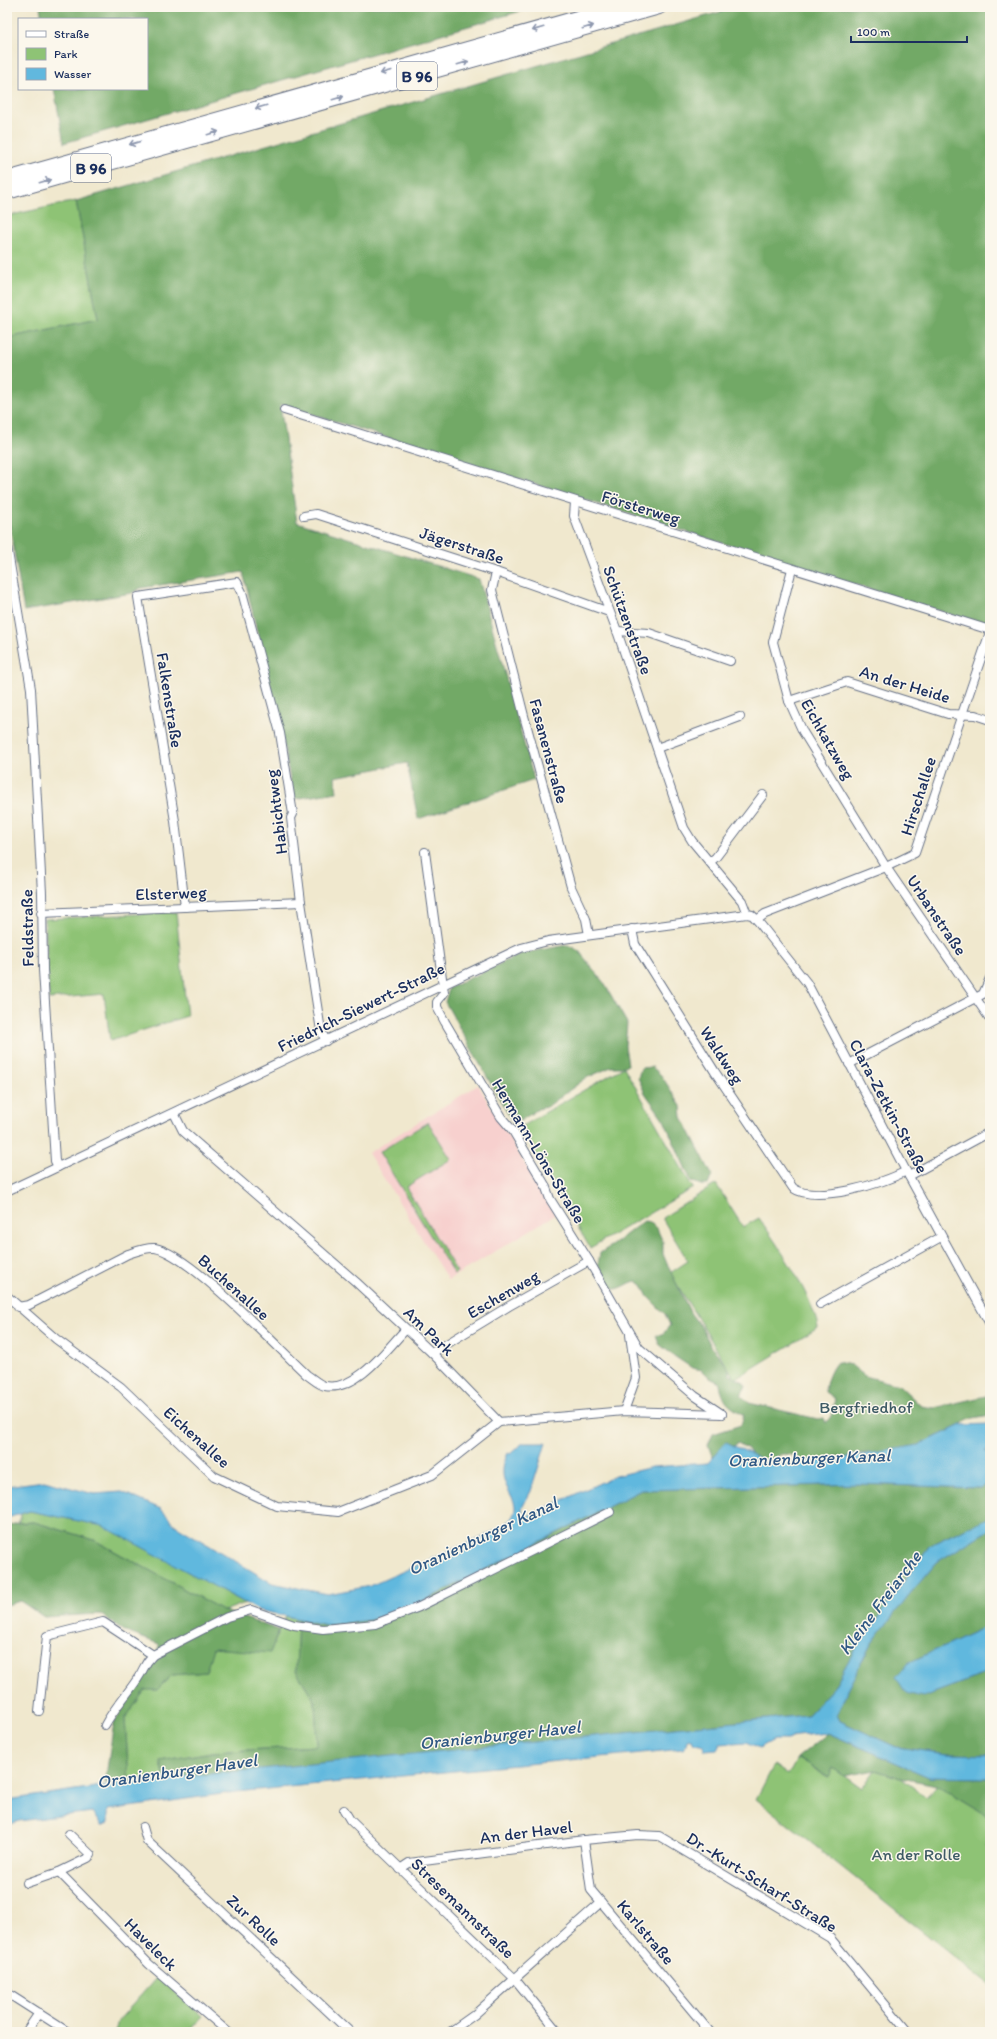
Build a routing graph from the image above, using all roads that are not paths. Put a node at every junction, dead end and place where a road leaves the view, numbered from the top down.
1 (616, 7) edge
2 (659, 7) edge
3 (7, 179) edge
4 (7, 192) edge
5 (284, 410) dead end
6 (575, 502) junction
7 (304, 516) dead end
8 (7, 546) edge
9 (792, 569) junction
10 (496, 572) junction
11 (237, 582) joint
12 (609, 612) junction
13 (617, 631) junction
14 (990, 631) edge
15 (730, 661) dead end
16 (789, 701) junction
17 (961, 715) junction
18 (740, 717) dead end
19 (990, 720) edge
20 (656, 748) junction
21 (763, 795) dead end
22 (425, 852) dead end
23 (710, 862) junction
24 (886, 867) junction
25 (301, 902) junction
26 (185, 908) junction
27 (41, 913) junction
28 (747, 914) junction
29 (757, 920) junction
30 (632, 930) junction
31 (588, 935) junction
32 (990, 978) edge
33 (443, 984) junction
34 (975, 998) junction
35 (990, 1019) edge
36 (326, 1041) junction
37 (849, 1064) junction
38 (174, 1113) junction
39 (990, 1132) edge
40 (58, 1167) junction
41 (907, 1174) junction
42 (7, 1191) edge
43 (941, 1237) junction
44 (589, 1261) junction
45 (7, 1296) edge
46 (820, 1304) dead end
47 (18, 1307) junction
48 (990, 1324) edge
49 (406, 1329) junction
50 (629, 1331) junction
51 (432, 1353) junction
52 (624, 1411) junction
53 (499, 1422) junction
54 (610, 1512) dead end
55 (154, 1655) junction
56 (39, 1711) dead end
57 (105, 1725) dead end
58 (344, 1810) dead end
59 (143, 1827) dead end
60 (70, 1834) dead end
61 (659, 1836) joint
62 (584, 1840) junction
63 (400, 1869) junction
64 (58, 1872) junction
65 (27, 1883) dead end
66 (602, 1902) junction
67 (514, 1978) junction
68 (7, 1993) edge
69 (38, 2013) junction
70 (26, 2032) edge
71 (68, 2032) edge
72 (228, 2032) edge
73 (350, 2032) edge
74 (450, 2032) edge
75 (558, 2032) edge
76 (709, 2032) edge
77 (908, 2032) edge

1 -> 3 highway, B 96
4 -> 2 highway, B 96
5 - 6 street, Försterweg
6 - 9 street, Försterweg
6 - 12 street, Schützenstraße
7 - 10 street, Jägerstraße
8 - 27 street, Feldstraße
9 - 14 street, Försterweg
9 - 16 street, Eichkatzweg
10 - 12 street, Jägerstraße
10 - 31 street, Fasanenstraße
11 - 25 street, Habichtweg
11 - 26 street, Falkenstraße
12 - 13 street, Schützenstraße
13 - 15 street
13 - 20 street, Schützenstraße
14 - 17 street, Hirschallee
16 - 17 street, An der Heide
16 - 24 street, Eichkatzweg
17 - 19 street, An der Heide
17 - 24 street, Hirschallee
18 - 20 street
20 - 23 street, Schützenstraße
21 - 23 street
22 - 33 street
23 - 28 street, Schützenstraße
24 - 29 street, Hirschallee
24 - 34 street, Urbanstraße
25 - 26 street, Elsterweg
25 - 36 street, Habichtweg
26 - 27 street, Elsterweg
27 - 40 street, Feldstraße
28 - 29 street, Clara-Zetkin-Straße
28 - 30 street, Friedrich-Siewert-Straße
29 - 37 street, Clara-Zetkin-Straße
30 - 31 street, Friedrich-Siewert-Straße
30 - 41 street, Waldweg
31 - 33 street, Friedrich-Siewert-Straße
32 - 34 street
33 - 36 street, Friedrich-Siewert-Straße
33 - 44 street, Hermann-Löns-Straße
34 - 35 street, Urbanstraße
34 - 37 street
36 - 38 street, Friedrich-Siewert-Straße
37 - 41 street, Clara-Zetkin-Straße
38 - 40 street, Friedrich-Siewert-Straße
38 - 49 street, Am Park
39 - 41 street
40 - 42 street, Friedrich-Siewert-Straße
41 - 43 street, Clara-Zetkin-Straße
43 - 46 street
43 - 48 street, Clara-Zetkin-Straße
44 - 50 street, Hermann-Löns-Straße
44 - 51 street, Eschenweg
45 - 47 street, Eichenallee
47 - 49 street, Buchenallee
47 - 53 street, Eichenallee
49 - 51 street, Am Park
50 - 52 street, Hermann-Löns-Straße
50 - 52 street, Hermann-Löns-Straße
51 - 53 street, Am Park
52 - 53 street
54 - 55 street
55 - 56 street
55 - 57 street
58 - 63 street, Stresemannstraße
59 - 73 street, Zur Rolle
60 - 64 street
61 - 62 street, An der Havel
61 - 77 street, Dr.-Kurt-Scharf-Straße
62 - 63 street, An der Havel
62 - 66 street, Karlstraße
63 - 67 street, Stresemannstraße
64 - 65 street
64 - 72 street, Haveleck
66 - 67 street
66 - 76 street, Karlstraße
67 - 74 street
67 - 75 street, Stresemannstraße
68 - 69 street
69 - 70 street
69 - 71 street

